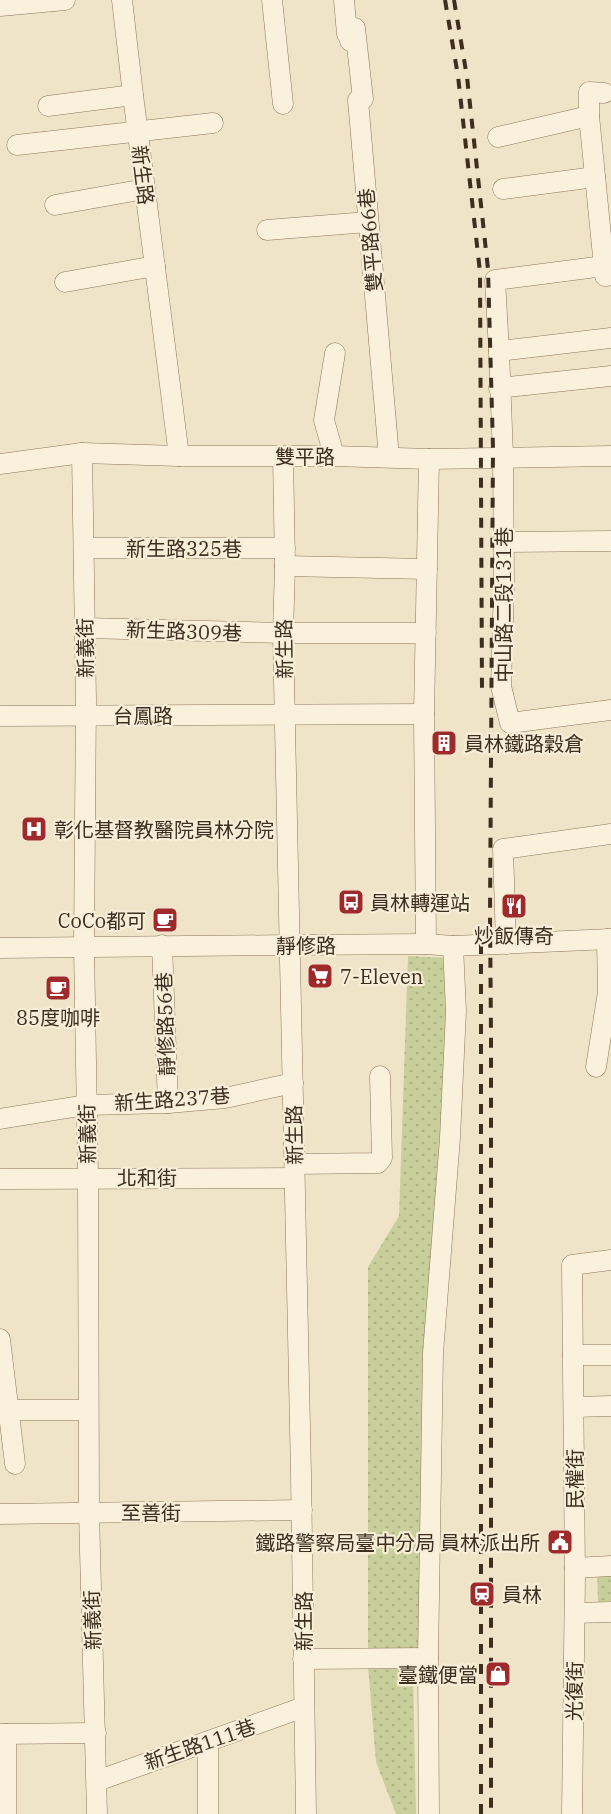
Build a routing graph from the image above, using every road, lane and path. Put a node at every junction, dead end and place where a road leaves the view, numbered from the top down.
1 (65, 0) edge
2 (122, 0) edge
3 (272, 0) edge
4 (344, 0) edge
5 (0, 6) edge
6 (355, 28) dead end
7 (604, 93) dead end
8 (355, 94) dead end
9 (133, 95) junction
10 (283, 104) dead end
11 (48, 106) dead end
12 (588, 116) junction
13 (213, 123) dead end
14 (137, 130) junction
15 (498, 137) dead end
16 (17, 145) dead end
17 (145, 189) junction
18 (503, 189) dead end
19 (601, 189) edge
20 (55, 205) dead end
21 (368, 222) junction
22 (267, 230) dead end
23 (155, 266) junction
24 (607, 271) edge
25 (65, 282) dead end
26 (611, 338) edge
27 (499, 351) junction
28 (335, 353) dead end
29 (611, 376) edge
30 (499, 388) junction
31 (82, 453) junction
32 (179, 456) junction
33 (283, 456) junction
34 (334, 456) junction
35 (503, 456) junction
36 (611, 456) edge
37 (389, 457) junction
38 (429, 459) junction
39 (0, 464) edge
40 (611, 541) edge
41 (504, 542) junction
42 (84, 548) junction
43 (285, 557) junction
44 (427, 569) junction
45 (85, 628) junction
46 (283, 633) junction
47 (426, 633) junction
48 (611, 710) edge
49 (285, 714) junction
50 (424, 714) junction
51 (86, 715) junction
52 (0, 716) edge
53 (611, 834) edge
54 (609, 939) edge
55 (426, 944) junction
56 (506, 944) junction
57 (162, 945) junction
58 (291, 945) junction
59 (453, 946) junction
60 (84, 947) junction
61 (0, 948) edge
62 (596, 1067) dead end
63 (380, 1077) dead end
64 (293, 1083) junction
65 (168, 1103) junction
66 (86, 1105) junction
67 (0, 1119) edge
68 (295, 1171) junction
69 (88, 1177) junction
70 (0, 1179) edge
71 (611, 1260) edge
72 (0, 1340) edge
73 (611, 1354) edge
74 (573, 1355) junction
75 (611, 1406) edge
76 (574, 1407) junction
77 (8, 1410) junction
78 (88, 1410) junction
79 (15, 1464) dead end
80 (302, 1510) junction
81 (89, 1513) junction
82 (0, 1514) edge
83 (611, 1566) edge
84 (575, 1568) junction
85 (611, 1612) edge
86 (575, 1613) junction
87 (428, 1658) junction
88 (303, 1659) junction
89 (304, 1707) junction
90 (96, 1733) junction
91 (3, 1734) edge
92 (208, 1743) junction
93 (96, 1780) junction
94 (6, 1814) edge
95 (97, 1814) edge
96 (208, 1814) edge
97 (306, 1814) edge
98 (429, 1814) edge
99 (572, 1814) edge

1 - 5 street
2 - 9 street, 新生路
3 - 10 street
4 - 8 street
6 - 21 street, 雙平路66巷
7 - 12 street
9 - 11 street
9 - 14 street, 新生路
12 - 15 street
12 - 19 street
13 - 14 street
14 - 16 street
14 - 17 street, 新生路
17 - 20 street
17 - 23 street, 新生路
18 - 19 street
19 - 24 street
21 - 22 street
21 - 37 street, 雙平路66巷
23 - 25 street
23 - 32 street, 新生路
24 - 27 street, 中山路二段131巷
26 - 27 street
27 - 30 street, 中山路二段131巷
28 - 34 street
29 - 30 street
30 - 35 street, 中山路二段131巷
31 - 32 street, 雙平路
31 - 39 street, 雙平路
31 - 42 street, 新義街
32 - 33 street, 雙平路
33 - 34 street, 雙平路
33 - 43 street, 新生路
34 - 37 street, 雙平路
35 - 36 street, 雙平路
35 - 38 street, 雙平路
35 - 41 street, 中山路二段131巷
37 - 38 street, 雙平路
38 - 44 street
40 - 41 street
41 - 48 street, 中山路二段131巷
42 - 43 street, 新生路325巷
42 - 45 street, 新義街
43 - 44 street, 新生路325巷
43 - 46 street, 新生路
44 - 47 street
45 - 46 street, 新生路309巷
45 - 51 street, 新義街
46 - 47 street, 新生路309巷
46 - 49 street, 新生路
47 - 50 street
49 - 50 street, 台鳳路
49 - 51 street, 台鳳路
49 - 58 street, 新生路
50 - 55 street
51 - 52 street, 台鳳路
51 - 60 street, 新義街
53 - 56 street
54 - 56 street, 靜修路
54 - 62 street
55 - 58 street, 靜修路
55 - 59 street, 靜修路
56 - 59 street, 靜修路
57 - 58 street, 靜修路
57 - 60 street, 靜修路
57 - 65 street, 靜修路56巷
58 - 64 street, 新生路
59 - 87 street
60 - 61 street, 靜修路
60 - 66 street, 新義街
63 - 68 street, 北和街
64 - 65 street, 新生路237巷
64 - 68 street, 新生路
65 - 66 street, 新生路237巷
66 - 67 street, 新生路237巷
66 - 69 street, 新義街
68 - 69 street, 北和街
68 - 80 street, 新生路
69 - 70 street, 北和街
69 - 78 street, 新義街
71 - 74 street, 民權街
72 - 77 street
73 - 74 street
74 - 76 street, 民權街
75 - 76 street
76 - 84 street, 民權街
77 - 78 street
77 - 79 street
78 - 81 street, 新義街
80 - 81 street, 至善街
80 - 88 street, 新生路
81 - 82 street, 至善街
81 - 90 street, 新義街
83 - 84 street
84 - 86 street, 光復街
85 - 86 street
86 - 99 street, 光復街
87 - 88 street
87 - 98 street
88 - 89 street, 新生路
89 - 92 street, 新生路111巷
89 - 97 street, 新生路
90 - 91 street
90 - 93 street, 新義街
91 - 94 street
92 - 93 street, 新生路111巷
92 - 96 street
93 - 95 street, 新義街

